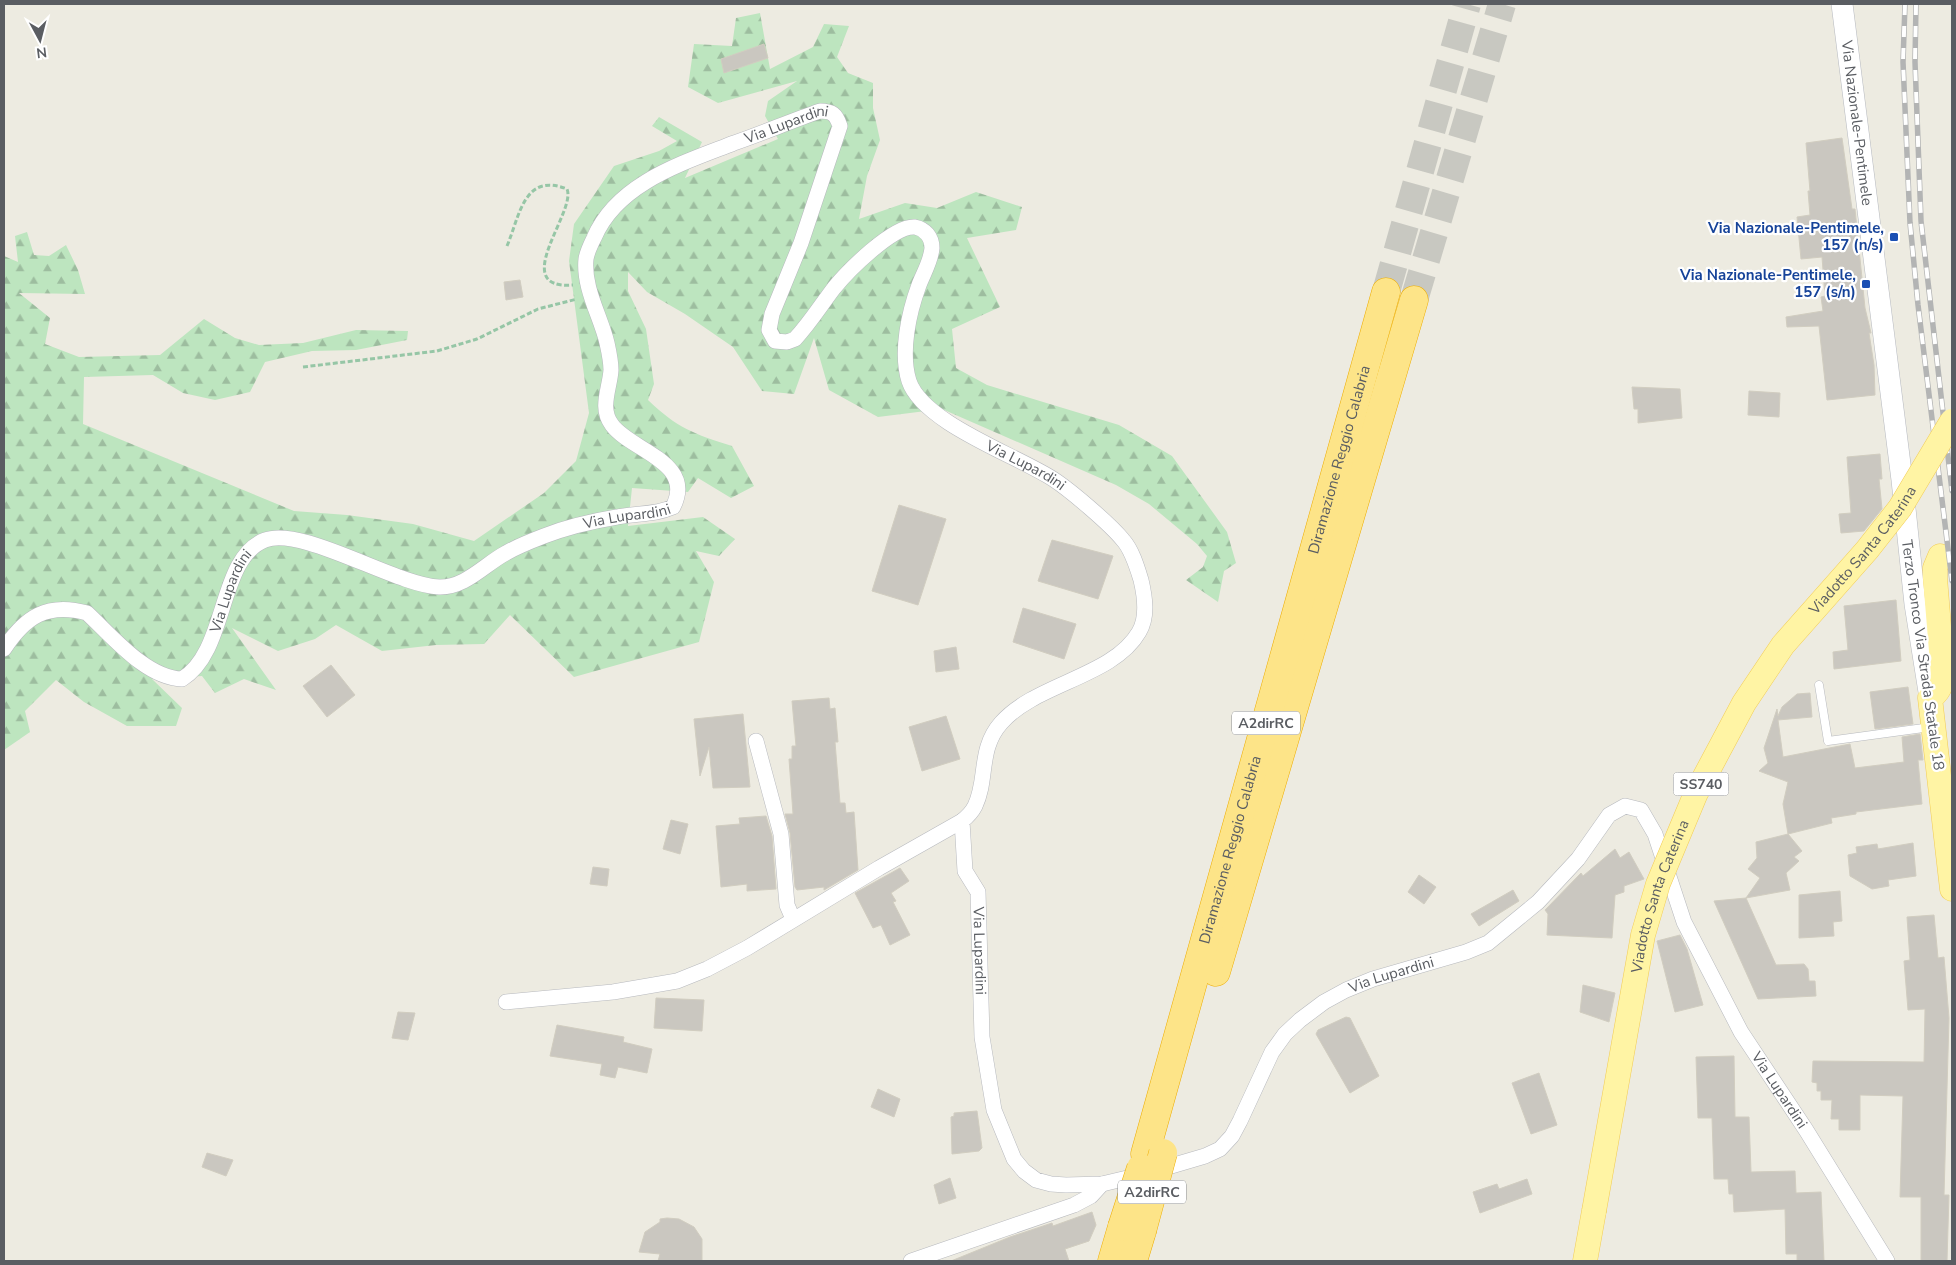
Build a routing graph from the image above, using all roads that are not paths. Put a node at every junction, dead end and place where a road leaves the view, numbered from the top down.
1 (1842, 4) edge
2 (1386, 292) tunnel mouth
3 (1414, 300) tunnel mouth
4 (1952, 421) edge
5 (1902, 480) joint
6 (1940, 556) dead end
7 (4, 649) edge
8 (1820, 686) dead end
9 (1930, 698) junction
10 (1933, 727) junction
11 (756, 741) dead end
12 (962, 821) junction
13 (1952, 889) edge
14 (793, 919) junction
15 (506, 1002) dead end
16 (1154, 1154) junction
17 (1102, 1184) junction
18 (1132, 1229) junction
19 (911, 1261) edge
20 (1112, 1261) edge
21 (1133, 1261) edge
22 (1585, 1261) edge
23 (1886, 1261) edge

1 - 5 street, Via Nazionale-Pentimele
2 - 16 highway, Diramazione Reggio Calabria / A2dirRC
3 - 16 highway, Diramazione Reggio Calabria / A2dirRC
4 - 22 main road, Viadotto Santa Caterina / SS740, bridge
5 - 9 street, Terzo Tronco Via Strada Statale 18
6 - 9 main road
7 - 12 street, Via Lupardini
8 - 10 lane
9 - 10 main road, Terzo Tronco Via Strada Statale 18
10 - 13 main road, Terzo Tronco Via Strada Statale 18
11 - 14 street
12 - 14 street
12 - 17 street, Via Lupardini
14 - 15 street
16 - 18 highway, Diramazione Reggio Calabria / A2dirRC, bridge
17 - 19 street
17 - 23 street, Via Lupardini
18 - 20 highway, Diramazione Reggio Calabria
18 - 21 highway, Diramazione Reggio Calabria / A2dirRC

